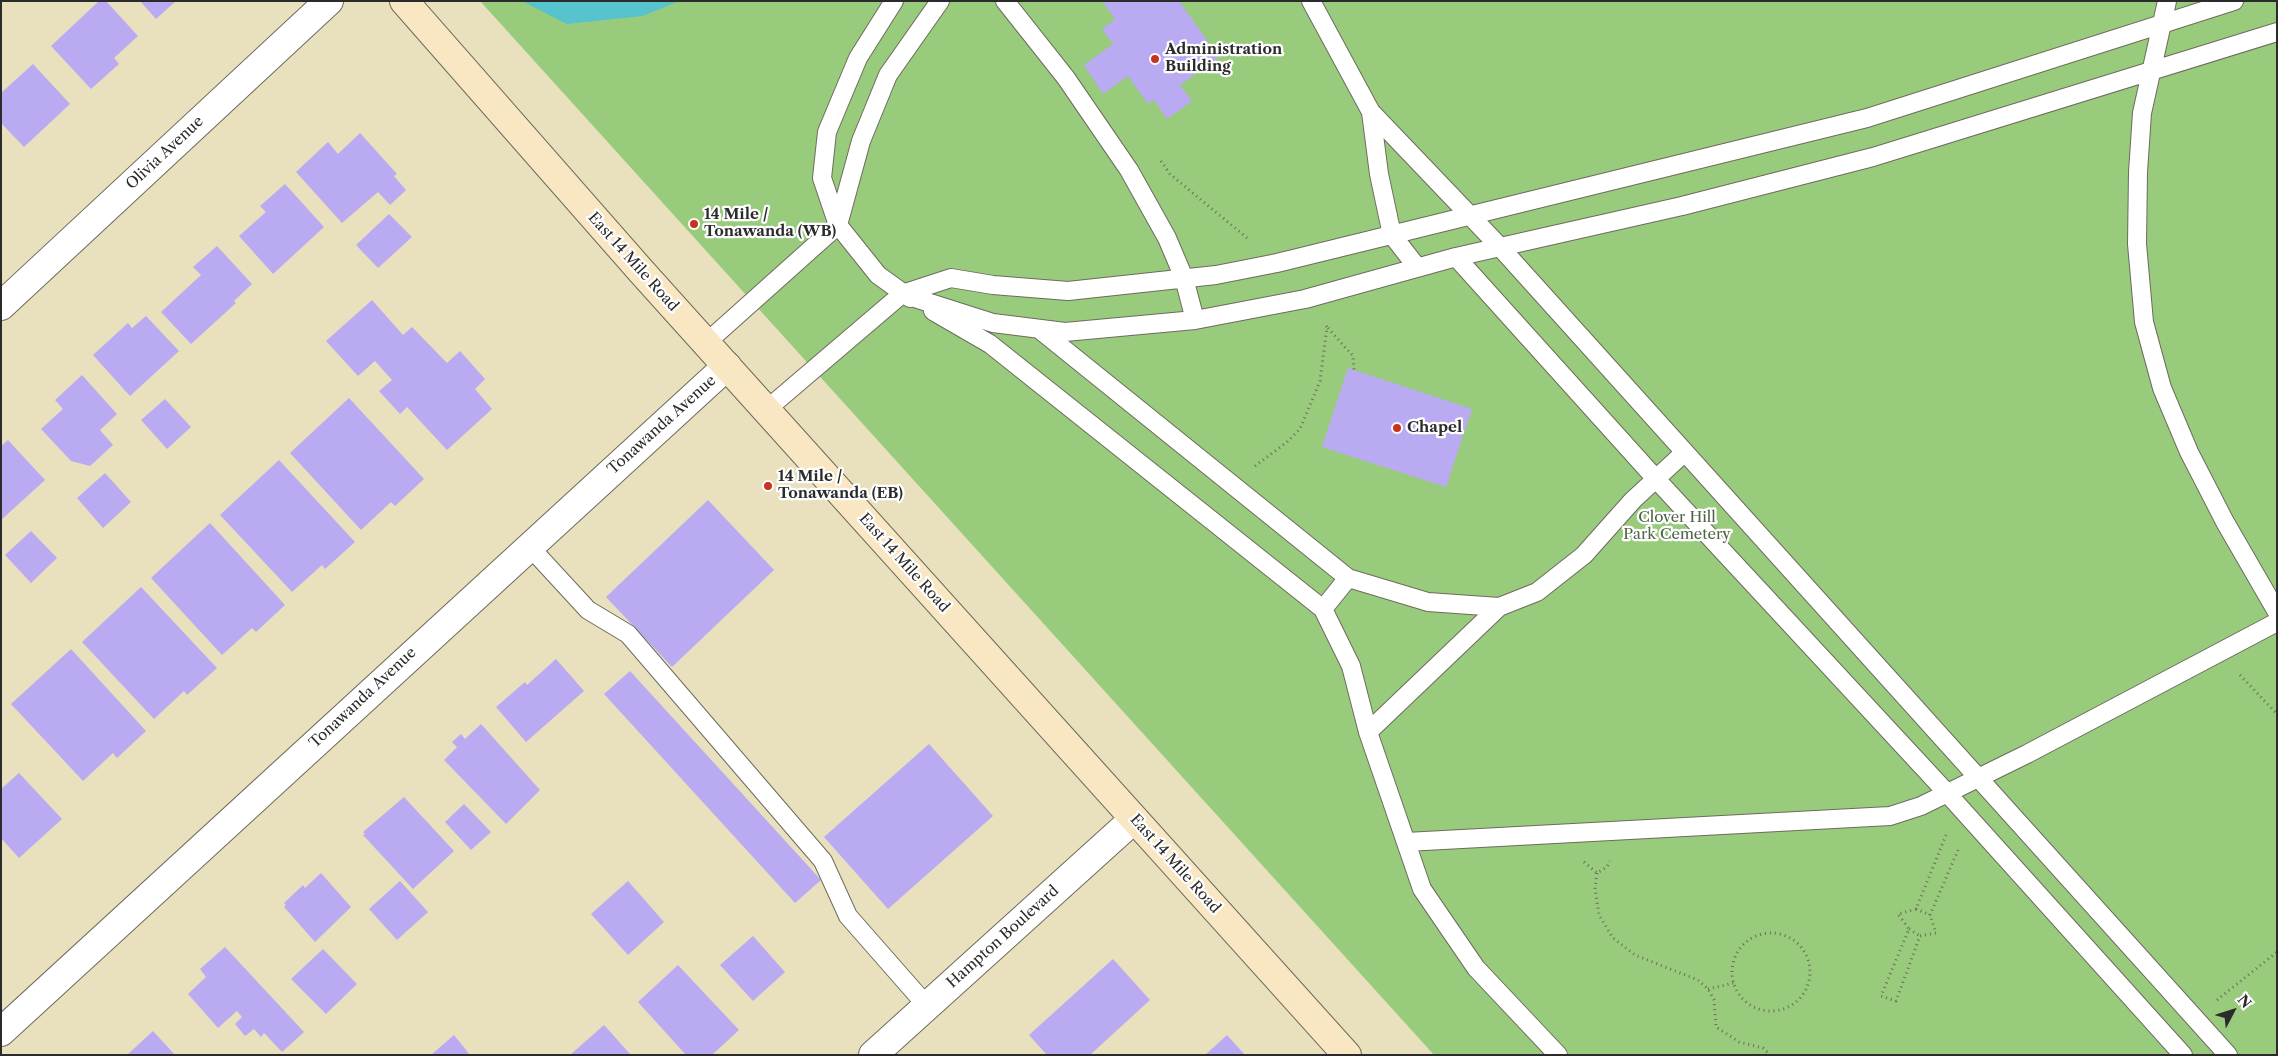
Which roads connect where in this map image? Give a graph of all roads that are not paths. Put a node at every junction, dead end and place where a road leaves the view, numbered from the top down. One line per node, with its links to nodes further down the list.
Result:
1 (329, 1): 21 (street, Olivia Avenue)
2 (404, 1): 24 (main road, East 14 Mile Road)
3 (894, 1): 14 (lane)
4 (940, 1): 14 (lane)
5 (1005, 1): 19 (lane)
6 (1311, 1): 12 (lane)
7 (2166, 1): 9 (lane)
8 (2234, 1): 9 (lane)
9 (2162, 25): 11 (lane); 13 (lane)
10 (2277, 32): 11 (lane)
11 (2151, 72): 16 (lane); 33 (lane)
12 (1371, 112): 13 (lane); 15 (lane)
13 (1470, 215): 15 (lane); 16 (lane)
14 (838, 225): 20 (lane); 24 (lane)
15 (1392, 235): 18 (lane); 19 (lane)
16 (1500, 247): 17 (lane); 27 (lane)
17 (1456, 257): 18 (lane); 28 (lane)
18 (1418, 267): 22 (lane)
19 (1184, 278): 20 (lane); 22 (lane)
20 (902, 294): 23 (lane); 26 (lane); 32 (lane)
21 (1, 306)
22 (1195, 320): 23 (lane)
23 (1038, 329): 30 (lane)
24 (706, 343): 25 (main road, East 14 Mile Road)
25 (727, 366): 26 (main road, East 14 Mile Road); 29 (street, Tonawanda Avenue)
26 (766, 410): 38 (main road, East 14 Mile Road)
27 (1686, 452): 28 (lane); 36 (lane)
28 (1656, 480): 31 (lane); 37 (lane)
29 (529, 546): 40 (lane); 41 (street, Tonawanda Avenue)
30 (1348, 578): 31 (lane); 32 (lane)
31 (1499, 607): 35 (lane)
32 (1323, 609): 35 (lane)
33 (2277, 612)
34 (2277, 622): 36 (lane)
35 (1368, 732): 39 (lane)
36 (1979, 777): 37 (lane); 46 (lane)
37 (1947, 793): 39 (lane); 45 (lane)
38 (1134, 819): 40 (street, Hampton Boulevard); 43 (main road, East 14 Mile Road)
39 (1406, 842): 44 (lane)
40 (926, 1006): 42 (street, Hampton Boulevard)
41 (1, 1032)
42 (873, 1055)
43 (1347, 1055)
44 (1558, 1055)
45 (2183, 1055)
46 (2228, 1055)

